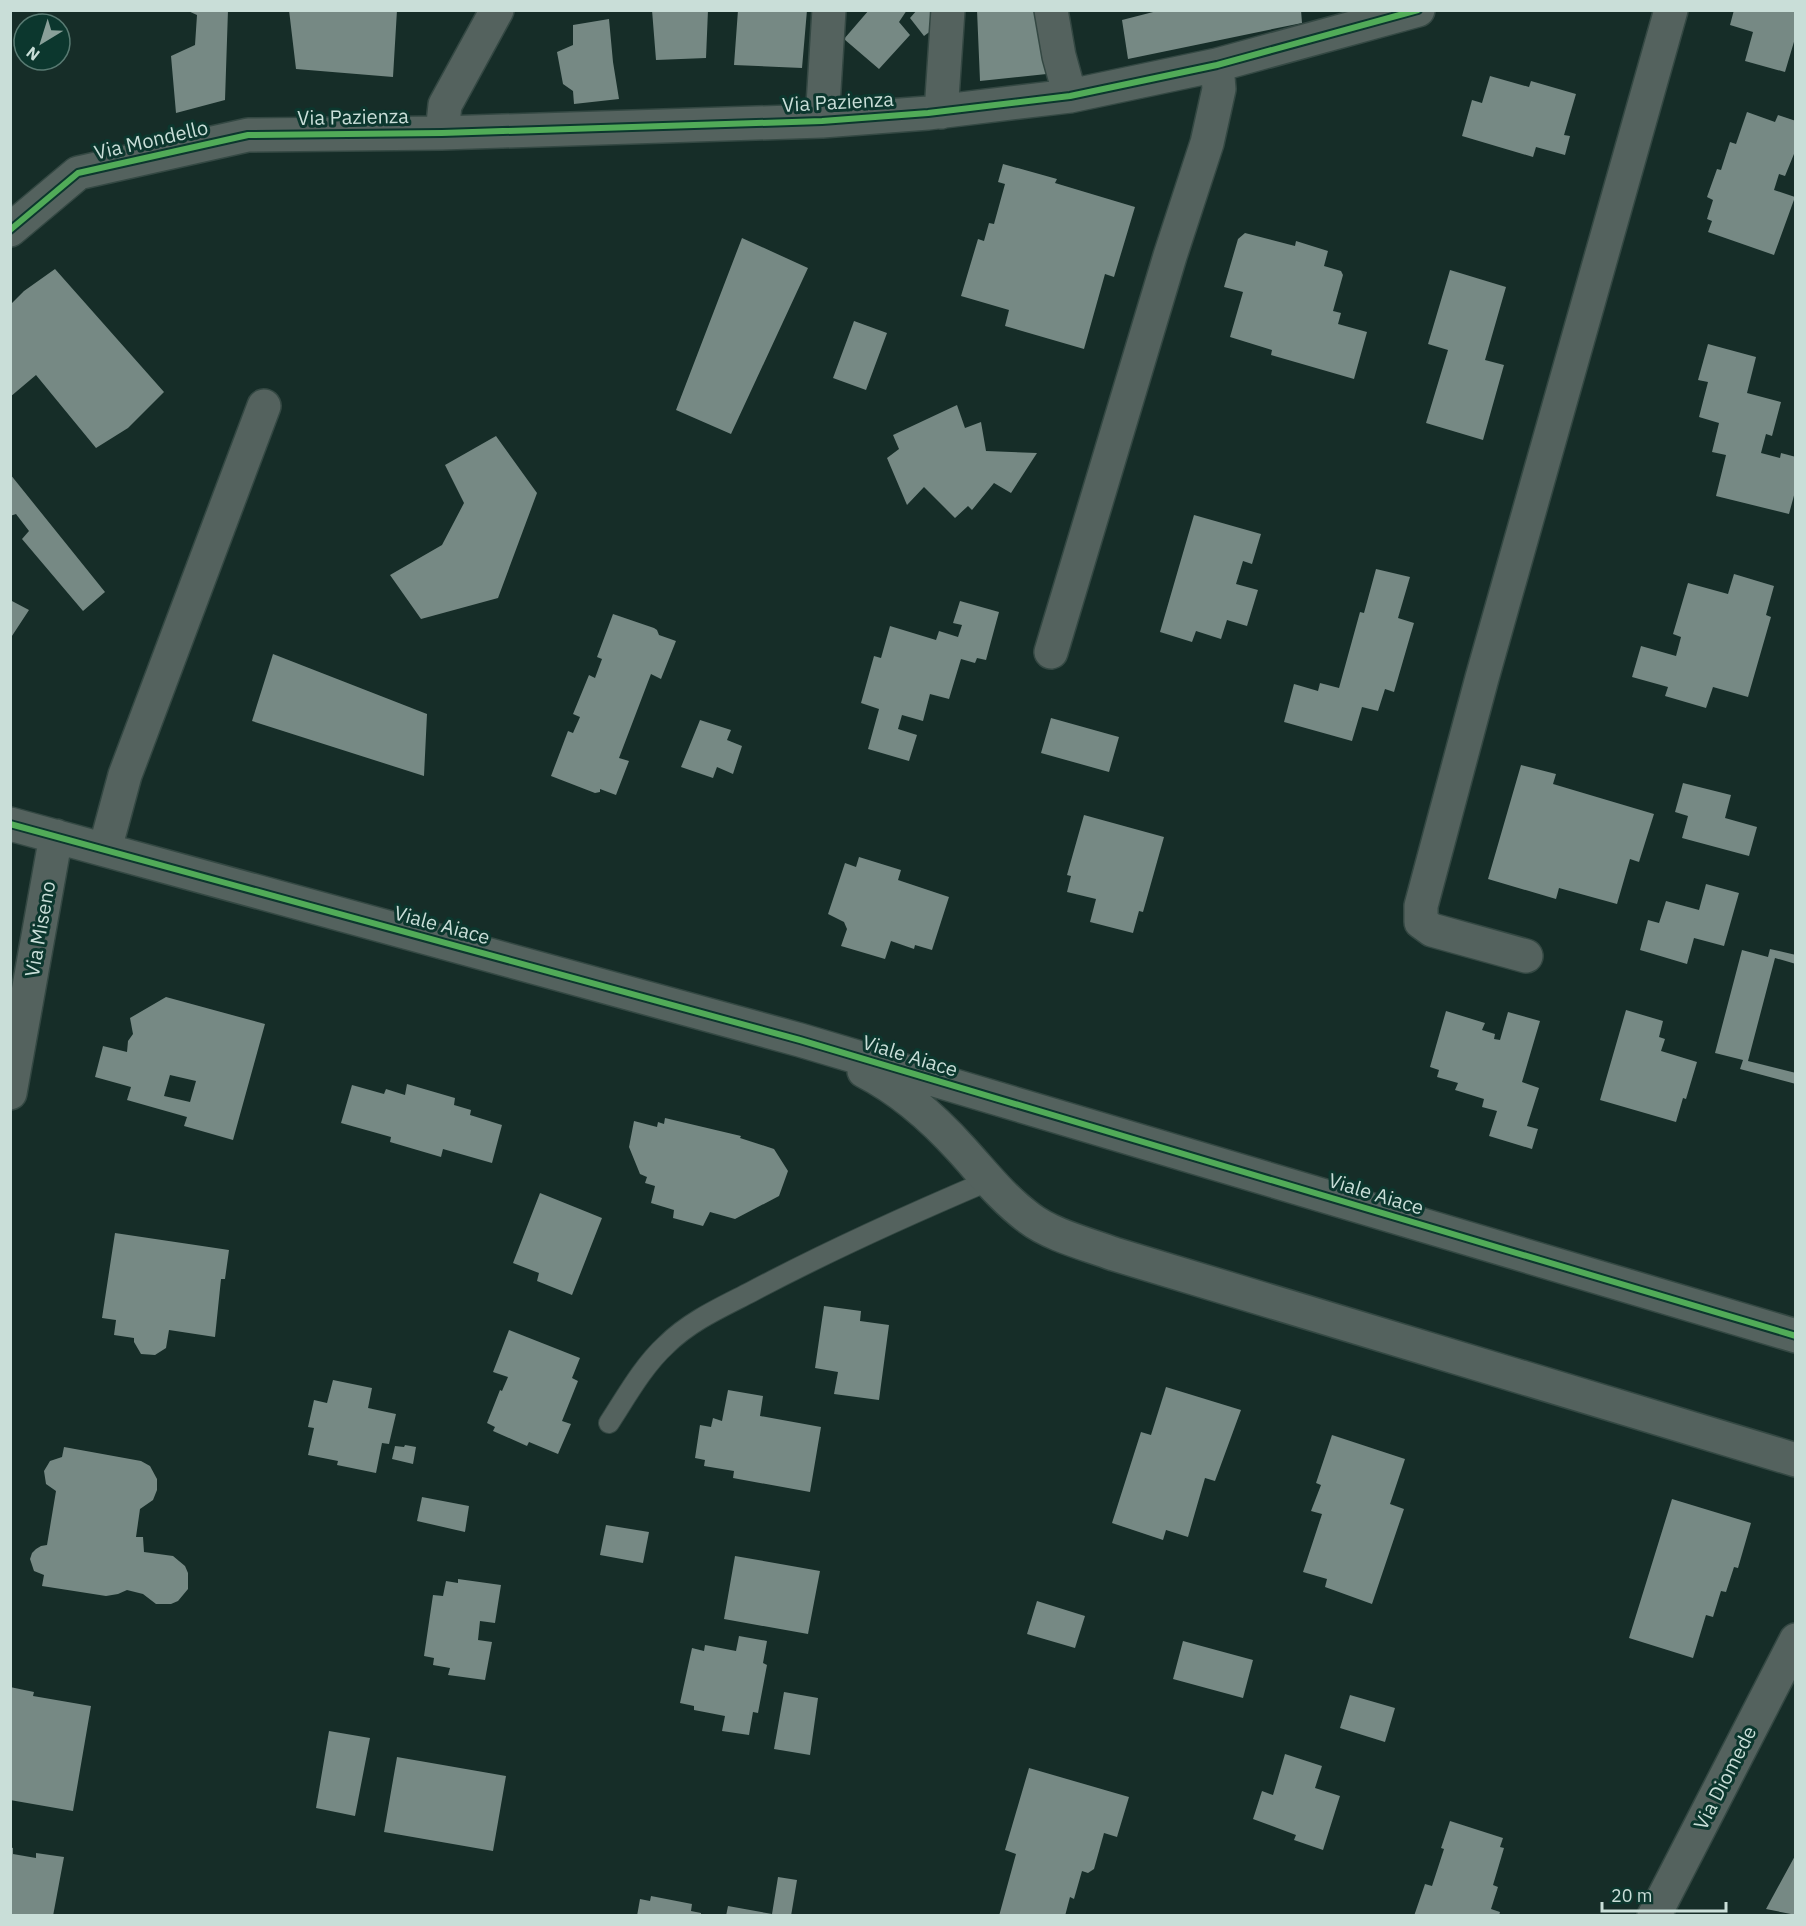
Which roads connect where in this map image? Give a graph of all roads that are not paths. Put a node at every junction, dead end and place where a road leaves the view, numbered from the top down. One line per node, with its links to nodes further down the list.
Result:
1 (497, 10): 11 (street)
2 (829, 10): 10 (street)
3 (948, 10): 9 (street)
4 (1051, 10): 8 (street)
5 (1418, 10): 7 (street, Via Pazienza)
6 (1671, 10): 19 (street)
7 (1217, 65): 8 (street, Via Pazienza); 15 (street)
8 (1070, 96): 9 (street, Via Pazienza)
9 (941, 112): 10 (street, Via Pazienza)
10 (822, 121): 11 (street, Via Pazienza)
11 (442, 133): 12 (street, Via Pazienza)
12 (248, 135): 13 (street, Via Mondello)
13 (10, 230)
14 (264, 406): 18 (street)
15 (1051, 652)
16 (10, 824): 17 (street, Viale Aiace)
17 (56, 836): 18 (street, Viale Aiace); 21 (street, Via Miseno)
18 (105, 849): 20 (street, Viale Aiace)
19 (1526, 956)
20 (800, 1040): 22 (street); 23 (street, Viale Aiace)
21 (10, 1093)
22 (988, 1181): 24 (lane); 25 (street)
23 (1796, 1336)
24 (609, 1423)
25 (1796, 1460)
26 (1796, 1640): 27 (street, Via Diomede)
27 (1654, 1916)

